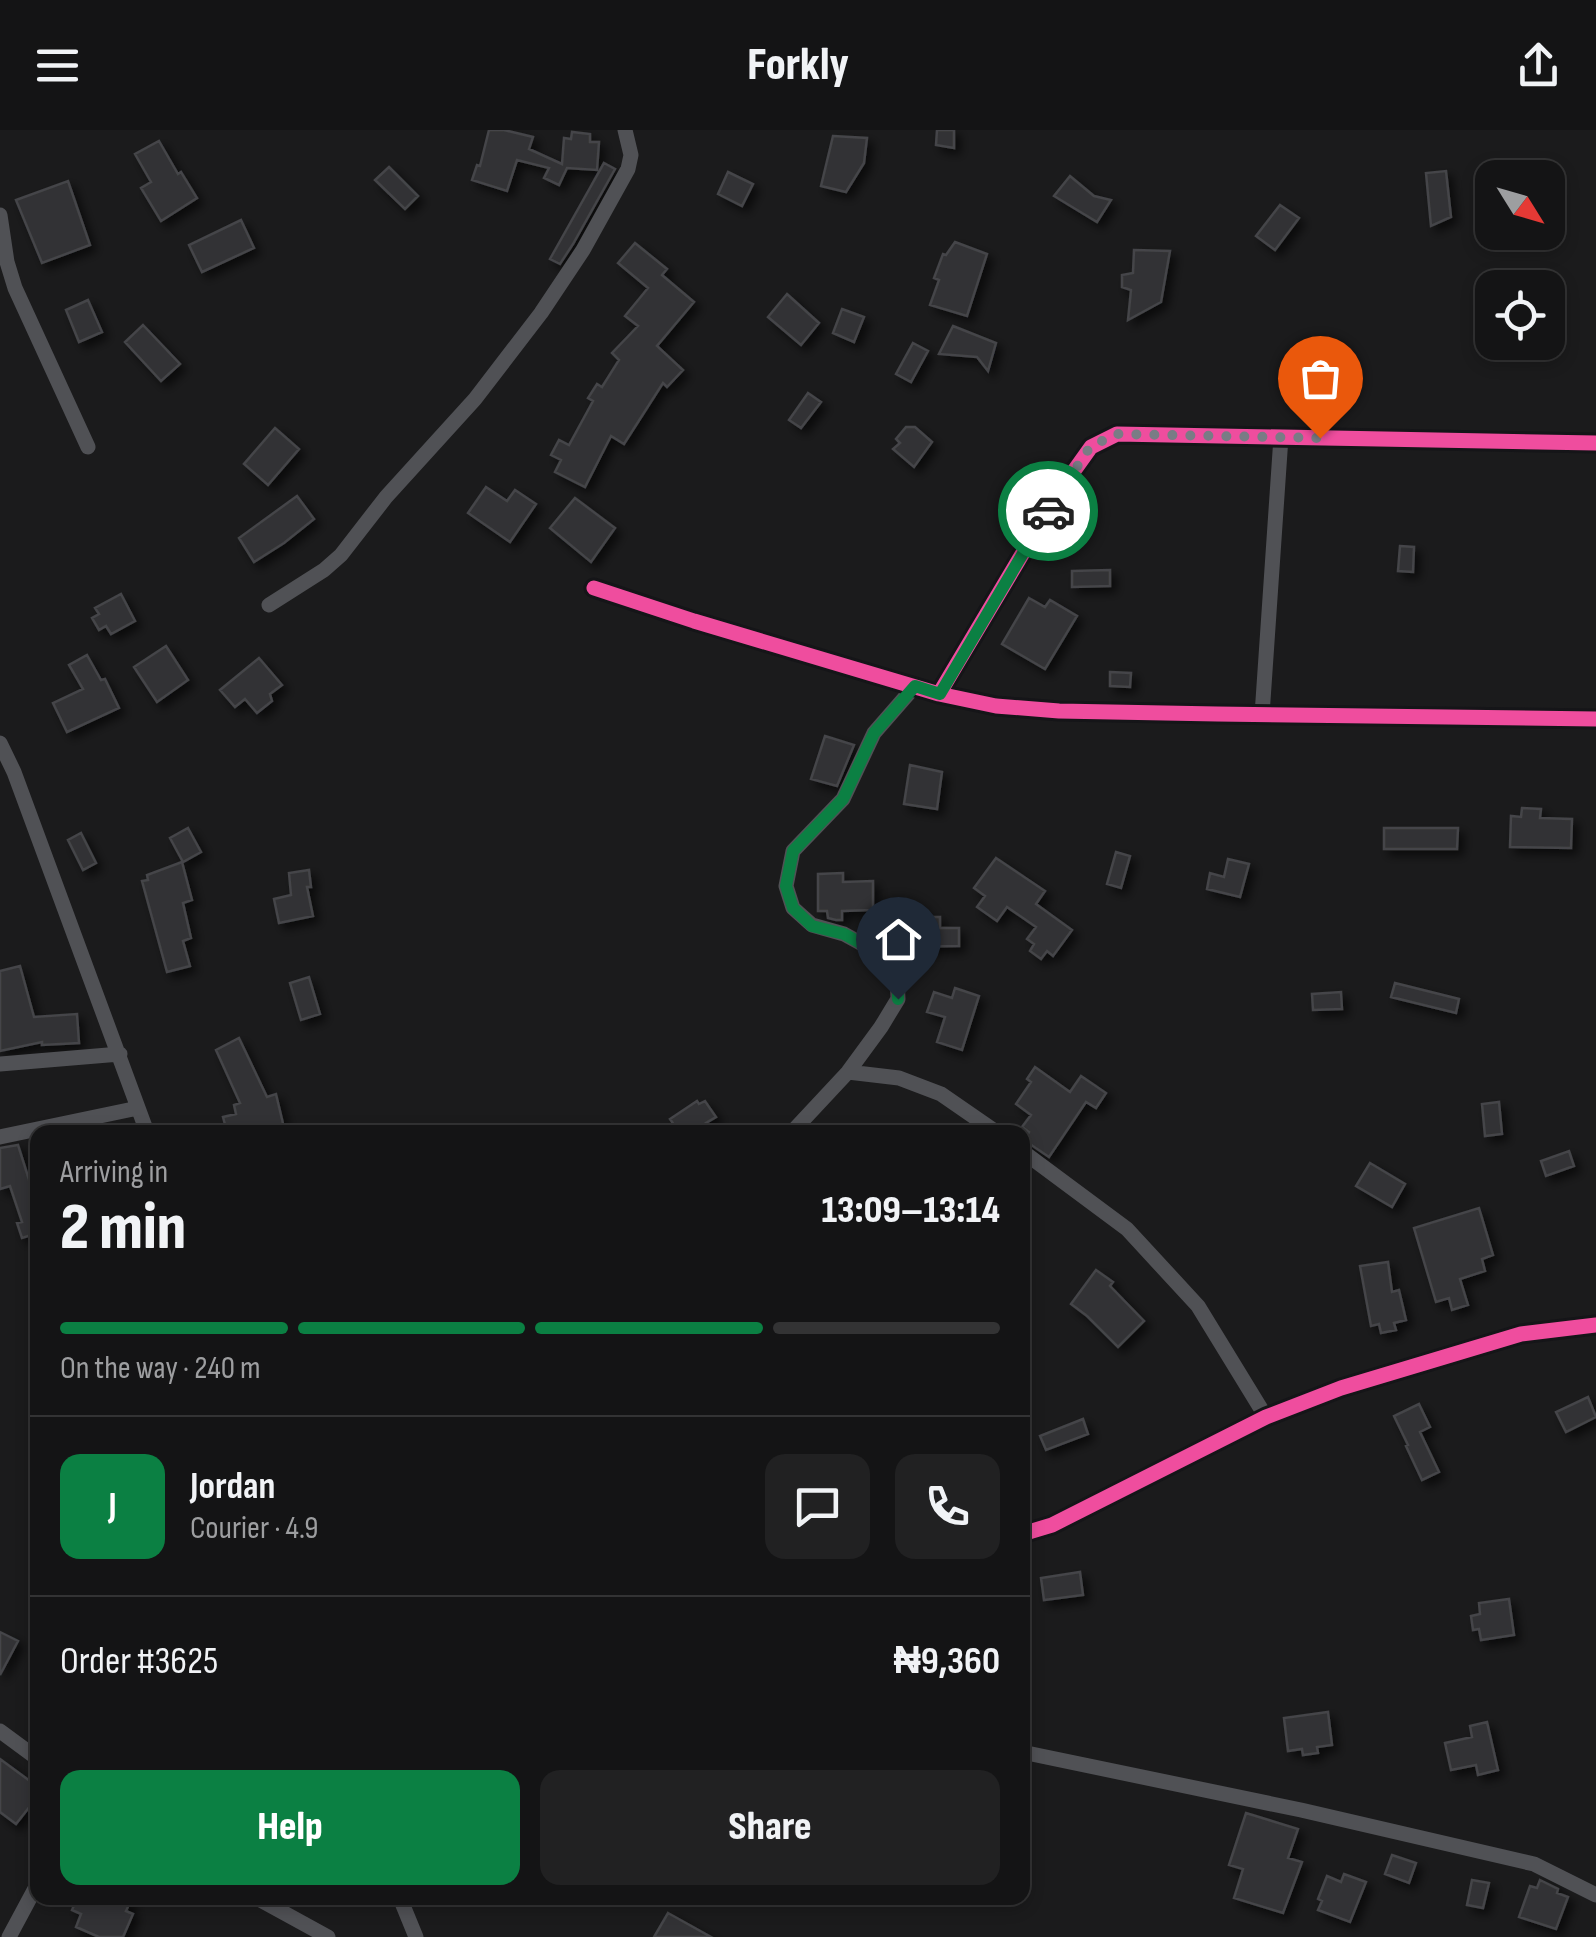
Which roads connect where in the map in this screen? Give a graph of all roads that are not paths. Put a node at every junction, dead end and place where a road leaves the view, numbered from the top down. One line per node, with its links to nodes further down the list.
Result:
1 (625, 130): 7 (street)
2 (0, 215): 5 (street)
3 (1281, 437): 4 (street); 9 (street); 10 (street)
4 (1596, 443)
5 (88, 447)
6 (594, 588): 8 (street)
7 (269, 605)
8 (915, 686): 9 (street); 16 (street)
9 (940, 694): 10 (street)
10 (1262, 715): 11 (street)
11 (1596, 719)
12 (0, 743): 13 (street)
13 (7, 774): 14 (street)
14 (120, 1054): 15 (street); 17 (street)
15 (0, 1064)
16 (848, 1072): 20 (street); 21 (street)
17 (138, 1108): 18 (street); 19 (street)
18 (57, 1125)
19 (144, 1125)
20 (799, 1125)
21 (986, 1125)
22 (30, 1131): 23 (street)
23 (0, 1137)
24 (1030, 1157): 26 (street)
25 (1596, 1325): 26 (street)
26 (1266, 1417): 27 (street)
27 (1030, 1532)
28 (0, 1731): 29 (street)
29 (30, 1753)
30 (1030, 1754): 31 (street)
31 (1596, 1895)
32 (30, 1898): 35 (street)
33 (269, 1905): 36 (street)
34 (403, 1905): 37 (street)
35 (9, 1937)
36 (328, 1937)
37 (416, 1937)

